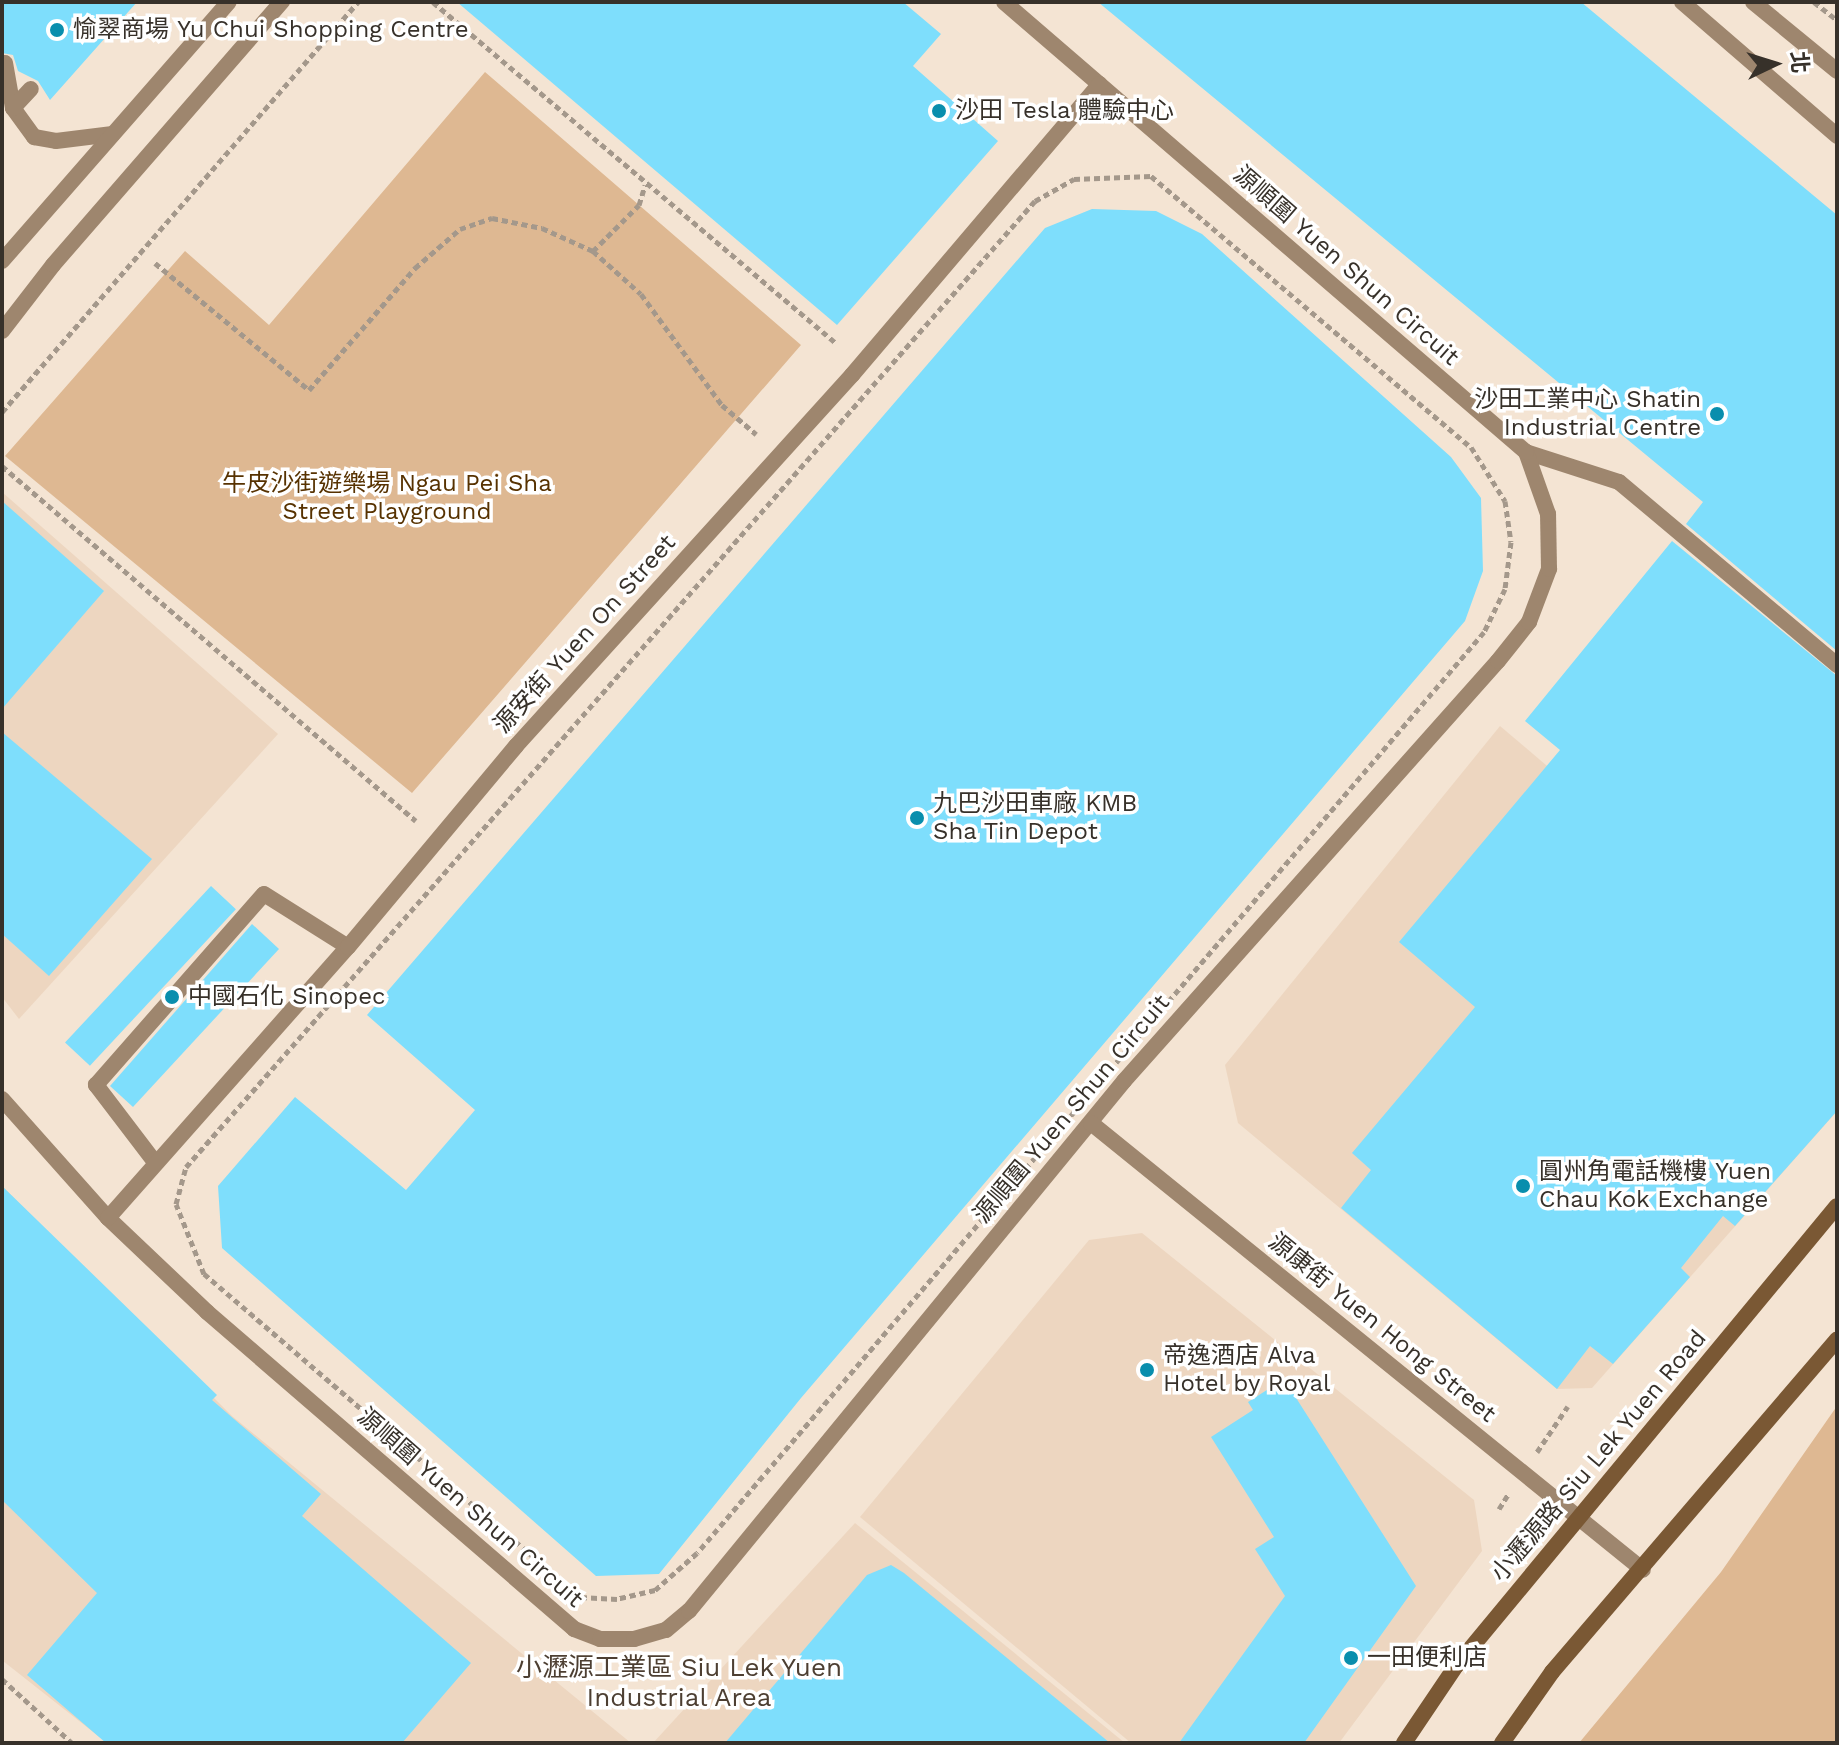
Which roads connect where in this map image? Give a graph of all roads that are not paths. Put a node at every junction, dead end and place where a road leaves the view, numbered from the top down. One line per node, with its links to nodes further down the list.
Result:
1 (229, 2): 11 (street)
2 (282, 2): 14 (street)
3 (1004, 2): 8 (street, 源順圍 Yuen Shun Circuit)
4 (1682, 2): 12 (street)
5 (1753, 2): 7 (street)
6 (5, 63): 10 (street)
7 (1837, 71)
8 (1100, 84): 15 (street, 源順圍 Yuen Shun Circuit); 17 (street, 源安街 Yuen On Street)
9 (31, 89): 10 (street)
10 (13, 108): 11 (street)
11 (113, 134): 13 (street)
12 (1837, 136)
13 (2, 261)
14 (2, 331)
15 (1526, 452): 16 (street); 19 (street, 源順圍 Yuen Shun Circuit)
16 (1837, 665)
17 (348, 947): 20 (street, 源安街 Yuen On Street); 20 (street)
18 (2, 1099): 22 (street, 源順圍 Yuen Shun Circuit)
19 (1091, 1123): 22 (street, 源順圍 Yuen Shun Circuit); 24 (street, 源康街 Yuen Hong Street)
20 (154, 1161): 22 (street, 源安街 Yuen On Street)
21 (1837, 1206): 24 (main road, 小瀝源路 Siu Lek Yuen Road)
22 (108, 1218)
23 (1837, 1339): 25 (main road)
24 (1577, 1518): 25 (street, 源康街 Yuen Hong Street); 26 (main road, 小瀝源路 Siu Lek Yuen Road)
25 (1643, 1570): 27 (main road)
26 (1404, 1743)
27 (1502, 1743)

